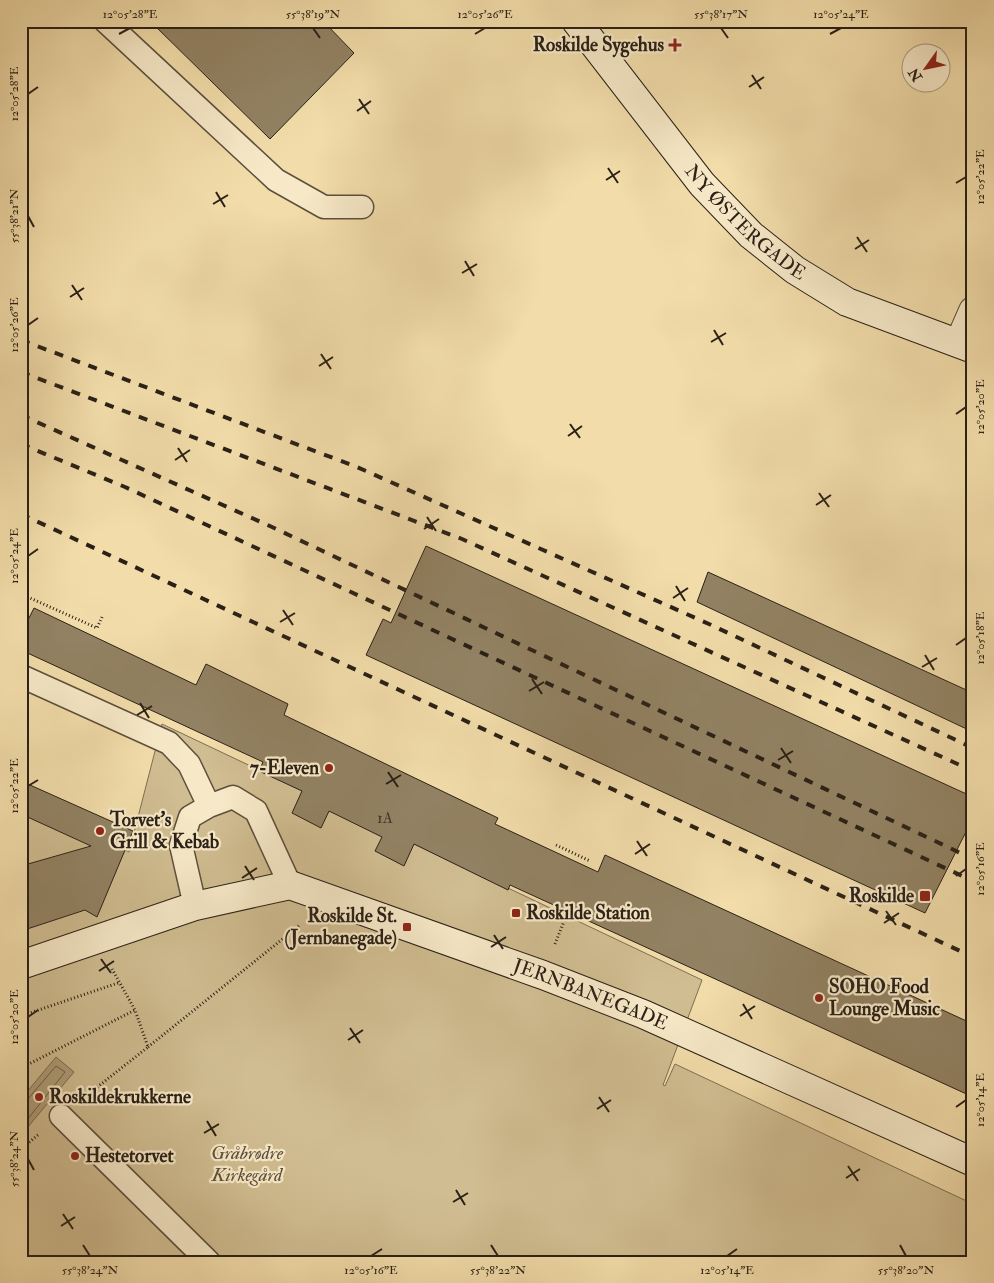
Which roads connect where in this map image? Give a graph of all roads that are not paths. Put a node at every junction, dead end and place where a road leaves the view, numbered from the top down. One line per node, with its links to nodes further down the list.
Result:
1 (105, 21): 3 (lane)
2 (576, 21): 5 (street, NY ØSTERGADE)
3 (362, 207)
4 (973, 311): 5 (street)
5 (966, 346)
6 (21, 676): 7 (lane)
7 (209, 806): 8 (lane); 9 (lane)
8 (290, 885): 9 (street); 12 (street, JERNBANEGADE)
9 (195, 906): 10 (street)
10 (21, 965)
11 (61, 1116): 13 (lane)
12 (973, 1162)
13 (209, 1262)

